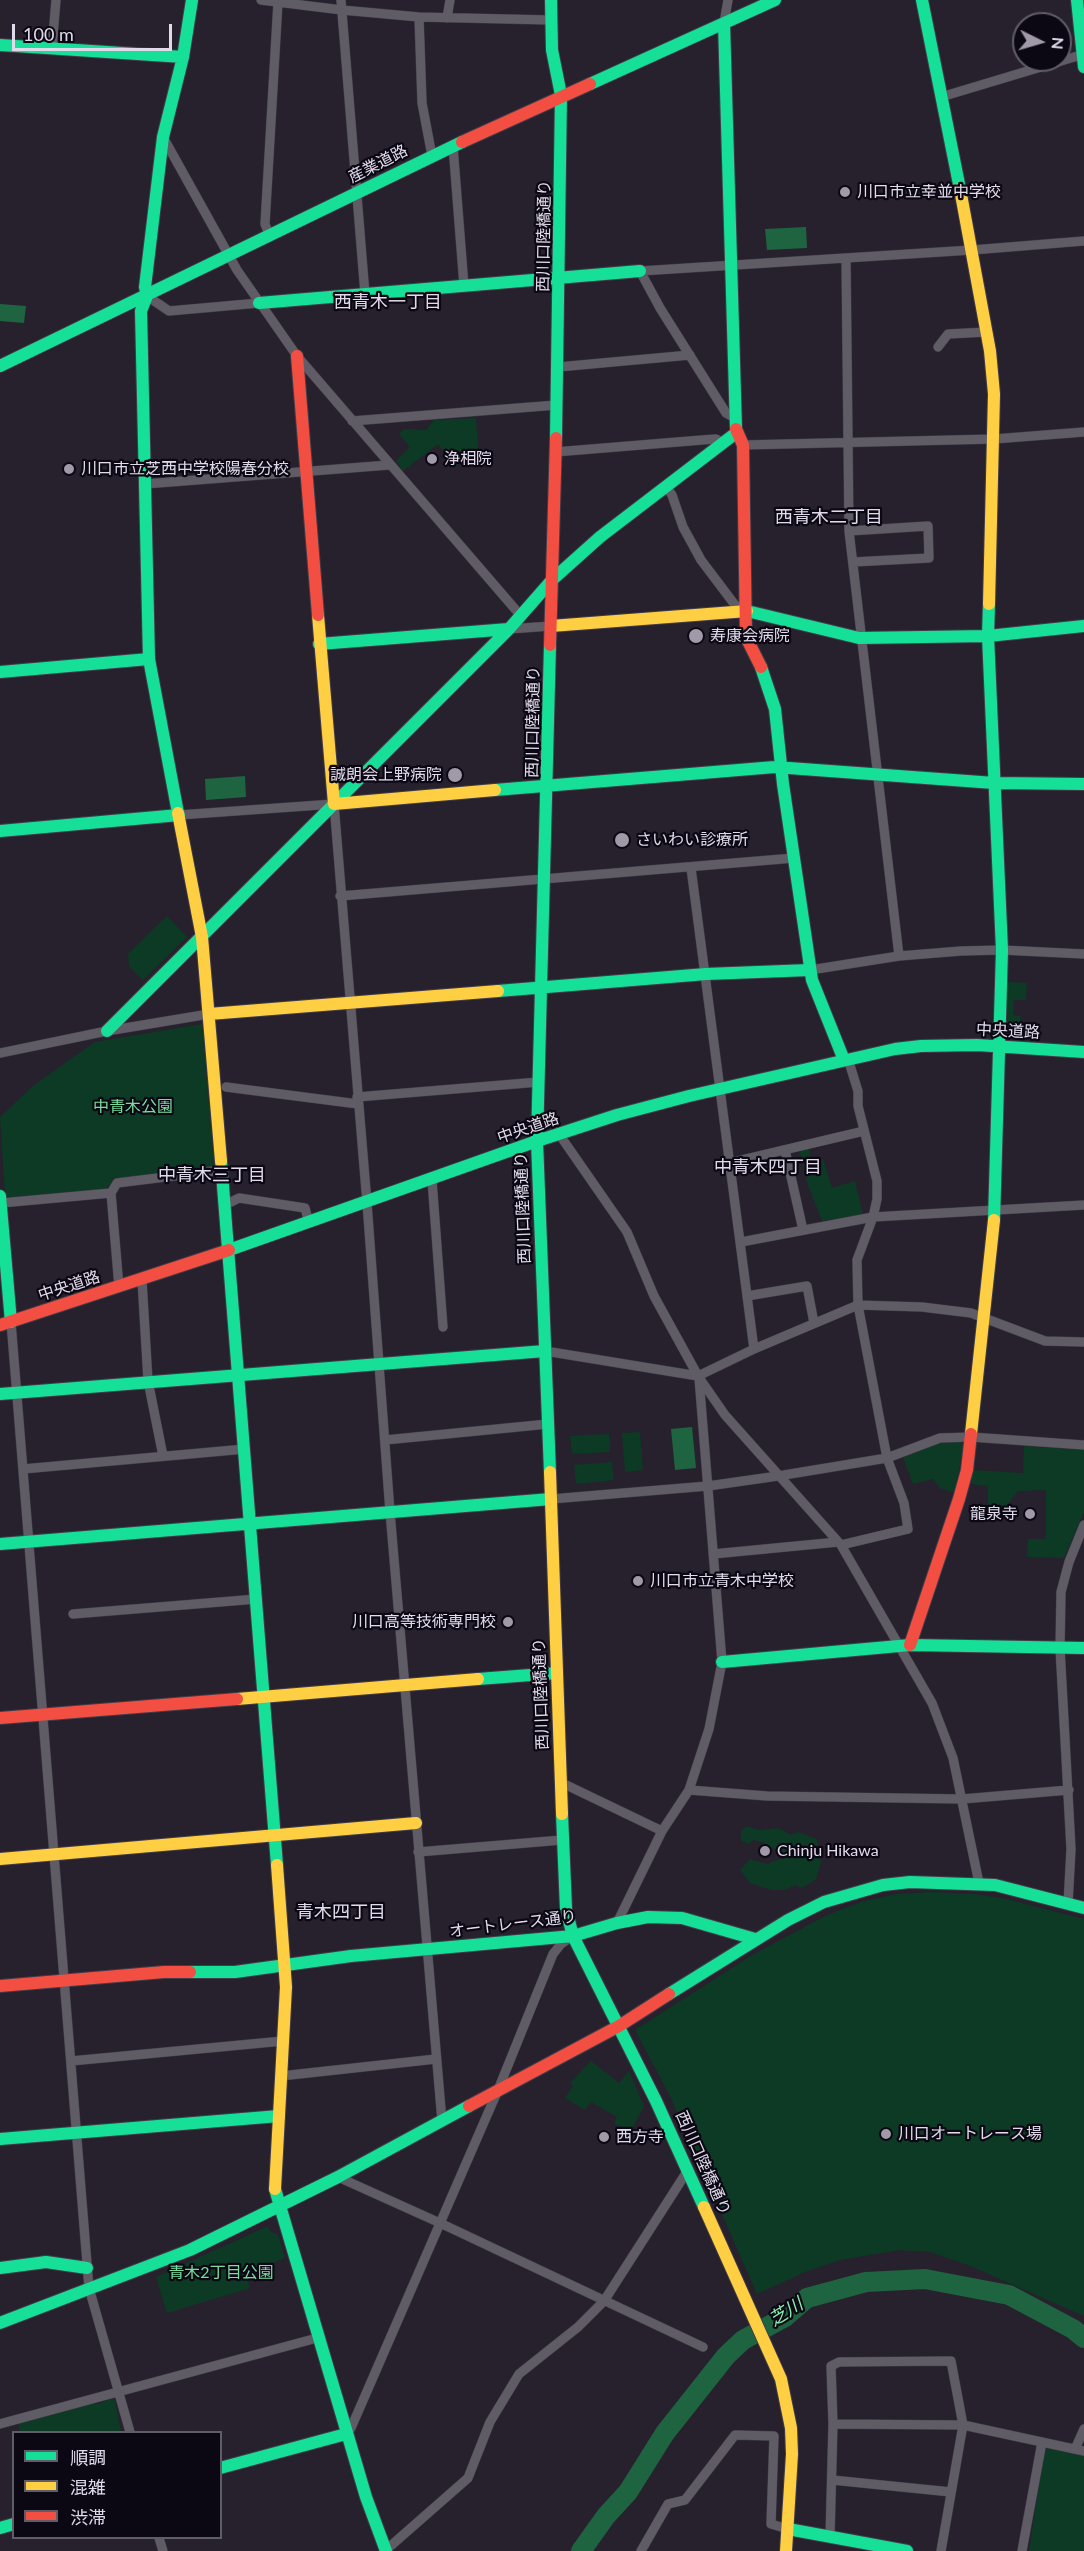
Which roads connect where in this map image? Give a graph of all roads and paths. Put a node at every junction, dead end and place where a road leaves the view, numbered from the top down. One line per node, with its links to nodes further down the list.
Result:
1 (56, 0): 18 (street)
2 (192, 0): 19 (street)
3 (261, 0): 11 (street)
4 (341, 0): 12 (street)
5 (450, 0): 14 (street)
6 (551, 0): 15 (street, 西川口陸橋通り)
7 (728, 0): 16 (street)
8 (775, 0): 16 (street, 産業道路)
9 (922, 0): 22 (street)
10 (1077, 0): 20 (street)
11 (278, 2): 12 (street); 27 (street)
12 (342, 10): 13 (street); 26 (street)
13 (419, 17): 14 (street); 25 (street)
14 (447, 18): 15 (street)
15 (550, 20): 21 (street, 西川口陸橋通り)
16 (724, 22): 21 (street, 産業道路); 32 (street)
17 (0, 45): 18 (street)
18 (52, 48): 19 (street)
19 (183, 57): 23 (street)
20 (1084, 58): 22 (street)
21 (561, 95): 24 (street, 産業道路); 34 (street, 西川口陸橋通り)
22 (941, 97): 29 (street)
23 (163, 137): 30 (street); 37 (street)
24 (453, 146): 25 (street, 産業道路); 35 (street)
25 (432, 156): 26 (street, 産業道路)
26 (358, 193): 27 (street, 産業道路); 36 (street)
27 (270, 237): 30 (street, 産業道路)
28 (1084, 241): 29 (street)
29 (972, 250): 31 (street); 39 (street)
30 (230, 256): 37 (street, 産業道路); 38 (street)
31 (846, 258): 32 (street); 51 (street)
32 (730, 265): 33 (street); 46 (street)
33 (640, 271): 34 (street); 41 (street)
34 (560, 278): 35 (street); 44 (street, 西川口陸橋通り)
35 (464, 286): 36 (street)
36 (365, 294): 38 (street)
37 (147, 296): 38 (street); 43 (street, 産業道路); 57 (street)
38 (259, 303): 42 (street)
39 (987, 332): 40 (street); 50 (street)
40 (938, 347)
41 (690, 355): 44 (street); 46 (street)
42 (297, 356): 47 (street); 56 (street)
43 (0, 366)
44 (558, 367): 45 (street, 西川口陸橋通り)
45 (557, 405): 47 (street); 54 (street, 西川口陸橋通り)
46 (737, 419): 49 (street)
47 (352, 421): 55 (street)
48 (1084, 432): 50 (street)
49 (736, 433): 52 (street); 53 (street)
50 (994, 439): 51 (street); 67 (street)
51 (847, 442): 53 (street); 59 (street)
52 (723, 443): 54 (street); 58 (street)
53 (743, 445): 62 (street)
54 (555, 452): 61 (street, 西川口陸橋通り)
55 (389, 465): 56 (street); 63 (street)
56 (306, 471): 57 (street); 69 (street)
57 (145, 484): 70 (street)
58 (667, 488): 61 (street); 62 (street)
59 (849, 531): 60 (street); 60 (street)
60 (853, 562): 68 (street)
61 (552, 580): 63 (street); 64 (street, 西川口陸橋通り)
62 (746, 611): 64 (street); 68 (street); 72 (street)
63 (520, 616): 66 (street)
64 (551, 626): 66 (street); 76 (street, 西川口陸橋通り)
65 (1084, 626): 67 (street)
66 (509, 628): 69 (street); 77 (street)
67 (988, 636): 68 (street); 74 (street)
68 (860, 638): 73 (street)
69 (319, 645): 77 (street)
70 (149, 658): 71 (street); 78 (street)
71 (0, 672)
72 (782, 767): 73 (street); 76 (street); 80 (street)
73 (876, 774): 74 (street); 87 (street)
74 (994, 783): 75 (street); 85 (street)
75 (1084, 784)
76 (548, 785): 77 (street); 82 (street, 西川口陸橋通り)
77 (334, 804): 78 (street); 83 (street); 84 (street)
78 (179, 815): 79 (street); 84 (street)
79 (0, 831)
80 (794, 858): 81 (street); 88 (street)
81 (691, 868): 82 (street); 89 (street)
82 (545, 880): 83 (street); 90 (street, 西川口陸橋通り)
83 (340, 896): 91 (street)
84 (202, 937): 92 (street); 93 (street)
85 (1002, 950): 86 (street); 87 (street); 94 (street)
86 (1084, 954)
87 (899, 956): 88 (street)
88 (810, 970): 89 (street); 97 (street)
89 (706, 974): 90 (street); 100 (street)
90 (542, 987): 91 (street); 98 (street, 西川口陸橋通り)
91 (349, 1002): 92 (street); 101 (street)
92 (209, 1014): 93 (street); 107 (street)
93 (107, 1031): 96 (street)
94 (999, 1046): 95 (street, 中央道路); 97 (street, 中央道路); 115 (street)
95 (1084, 1052)
96 (0, 1053)
97 (846, 1060): 100 (street, 中央道路); 102 (street)
98 (539, 1082): 101 (street); 104 (street, 西川口陸橋通り)
99 (226, 1087): 101 (street)
100 (719, 1089): 103 (street, 中央道路); 106 (street)
101 (357, 1100): 112 (street)
102 (864, 1131): 105 (street); 116 (street)
103 (559, 1134): 104 (street, 中央道路); 135 (street)
104 (537, 1141): 108 (street, 中央道路); 132 (street, 西川口陸橋通り)
105 (785, 1150): 106 (street); 118 (street)
106 (729, 1163): 119 (street)
107 (222, 1170): 109 (street); 113 (street)
108 (432, 1179): 112 (street, 中央道路); 129 (street)
109 (111, 1192): 111 (street); 123 (street)
110 (0, 1196): 111 (street)
111 (1, 1203): 121 (street)
112 (367, 1203): 117 (street, 中央道路); 133 (street)
113 (225, 1205): 117 (street); 120 (street)
114 (1084, 1205): 115 (street)
115 (995, 1211): 116 (street); 126 (street)
116 (873, 1217): 118 (street); 125 (street)
117 (309, 1222): 120 (street, 中央道路)
118 (803, 1230): 119 (street)
119 (741, 1242): 124 (street)
120 (229, 1251): 122 (street, 中央道路); 134 (street)
121 (2, 1256): 128 (street)
122 (142, 1280): 123 (street, 中央道路); 136 (street)
123 (119, 1287): 128 (street, 中央道路)
124 (747, 1296): 127 (street); 131 (street)
125 (858, 1305): 126 (street); 127 (street); 145 (street)
126 (985, 1318): 130 (street); 140 (street)
127 (814, 1323): 131 (street)
128 (5, 1324): 137 (street)
129 (443, 1327)
130 (1084, 1342)
131 (754, 1349): 135 (street)
132 (545, 1351): 133 (street); 135 (street); 139 (street, 西川口陸橋通り)
133 (380, 1363): 134 (street); 141 (street)
134 (240, 1374): 136 (street); 143 (street)
135 (698, 1376): 147 (street); 148 (street)
136 (148, 1381): 137 (street); 144 (street)
137 (17, 1392): 138 (street); 146 (street)
138 (0, 1394)
139 (548, 1424): 141 (street); 149 (street, 西川口陸橋通り)
140 (971, 1437): 142 (street); 145 (street); 159 (street)
141 (385, 1440): 150 (street)
142 (1084, 1445)
143 (245, 1449): 144 (street); 151 (street)
144 (163, 1456): 146 (street)
145 (887, 1458): 147 (street); 155 (street)
146 (23, 1469): 153 (street)
147 (778, 1476): 148 (street); 155 (street)
148 (708, 1485): 149 (street); 156 (street)
149 (551, 1499): 150 (street); 163 (street, 西川口陸橋通り)
150 (390, 1512): 151 (street); 164 (street)
151 (251, 1524): 153 (street); 157 (street)
152 (1084, 1525): 160 (street)
153 (29, 1542): 154 (street); 166 (street)
154 (0, 1544)
155 (839, 1544): 156 (street); 159 (street)
156 (714, 1554): 162 (street)
157 (257, 1599): 158 (street); 165 (street)
158 (73, 1614)
159 (905, 1645): 160 (street); 162 (street); 171 (street)
160 (1060, 1648): 161 (street); 170 (street)
161 (1084, 1648)
162 (722, 1662): 169 (street)
163 (556, 1673): 164 (street); 168 (street, 西川口陸橋通り)
164 (405, 1686): 165 (street); 172 (street)
165 (264, 1696): 166 (street); 174 (street)
166 (42, 1714): 167 (street); 177 (street)
167 (0, 1718)
168 (560, 1782): 173 (street); 175 (street, 西川口陸橋通り)
169 (689, 1790): 171 (street); 173 (street)
170 (1069, 1790): 171 (street); 180 (street)
171 (962, 1799): 179 (street)
172 (416, 1823): 174 (street); 176 (street)
173 (662, 1831): 182 (street)
174 (274, 1836): 177 (street); 186 (street)
175 (562, 1840): 176 (street); 183 (street, 西川口陸橋通り)
176 (418, 1852): 185 (street)
177 (54, 1855): 178 (street); 187 (street)
178 (0, 1859)
179 (979, 1883): 180 (street); 184 (street)
180 (1068, 1904): 181 (street)
181 (1084, 1908)
182 (617, 1923): 183 (street, オートレース通り); 184 (street, オートレース通り)
183 (573, 1936): 185 (street, オートレース通り); 189 (street, 西川口陸橋通り); 194 (street)
184 (755, 1939): 189 (street)
185 (426, 1950): 186 (street, オートレース通り); 191 (street)
186 (285, 1965): 187 (street, オートレース通り); 190 (street)
187 (65, 1982): 188 (street, オートレース通り); 192 (street)
188 (0, 1986)
189 (619, 2026): 194 (street); 199 (street, 西川口陸橋通り)
190 (283, 2042): 192 (street); 193 (street)
191 (436, 2059): 193 (street); 196 (street)
192 (71, 2061): 197 (street)
193 (281, 2076): 195 (street)
194 (498, 2090): 196 (street); 202 (street)
195 (279, 2116): 197 (street); 201 (street)
196 (442, 2121): 200 (street)
197 (77, 2134): 198 (street); 204 (street)
198 (0, 2139)
199 (688, 2170): 206 (street); 222 (street, 西川口陸橋通り)
200 (338, 2177): 201 (street); 202 (street)
201 (278, 2207): 205 (street); 208 (street)
202 (440, 2223): 206 (street); 216 (street)
203 (0, 2268): 204 (street)
204 (87, 2268): 205 (street)
205 (89, 2288): 207 (street); 210 (street)
206 (604, 2301): 209 (street); 225 (street)
207 (0, 2323)
208 (317, 2338): 210 (street); 216 (street)
209 (704, 2347)
210 (119, 2392): 211 (street); 215 (street)
211 (0, 2424)
212 (833, 2424): 213 (street); 213 (street); 220 (street)
213 (963, 2424): 217 (street); 221 (street)
214 (1084, 2429): 218 (street)
215 (129, 2431)
216 (346, 2434): 219 (street); 225 (street)
217 (1042, 2442): 218 (street); 229 (street)
218 (1080, 2450)
219 (222, 2467)
220 (832, 2480): 221 (street); 223 (street)
221 (951, 2492): 228 (street)
222 (788, 2529): 223 (street); 224 (street); 226 (street, 西川口陸橋通り)
223 (830, 2537): 227 (street)
224 (644, 2550)
225 (385, 2551)
226 (786, 2551)
227 (907, 2551)
228 (941, 2551)
229 (1022, 2551)

